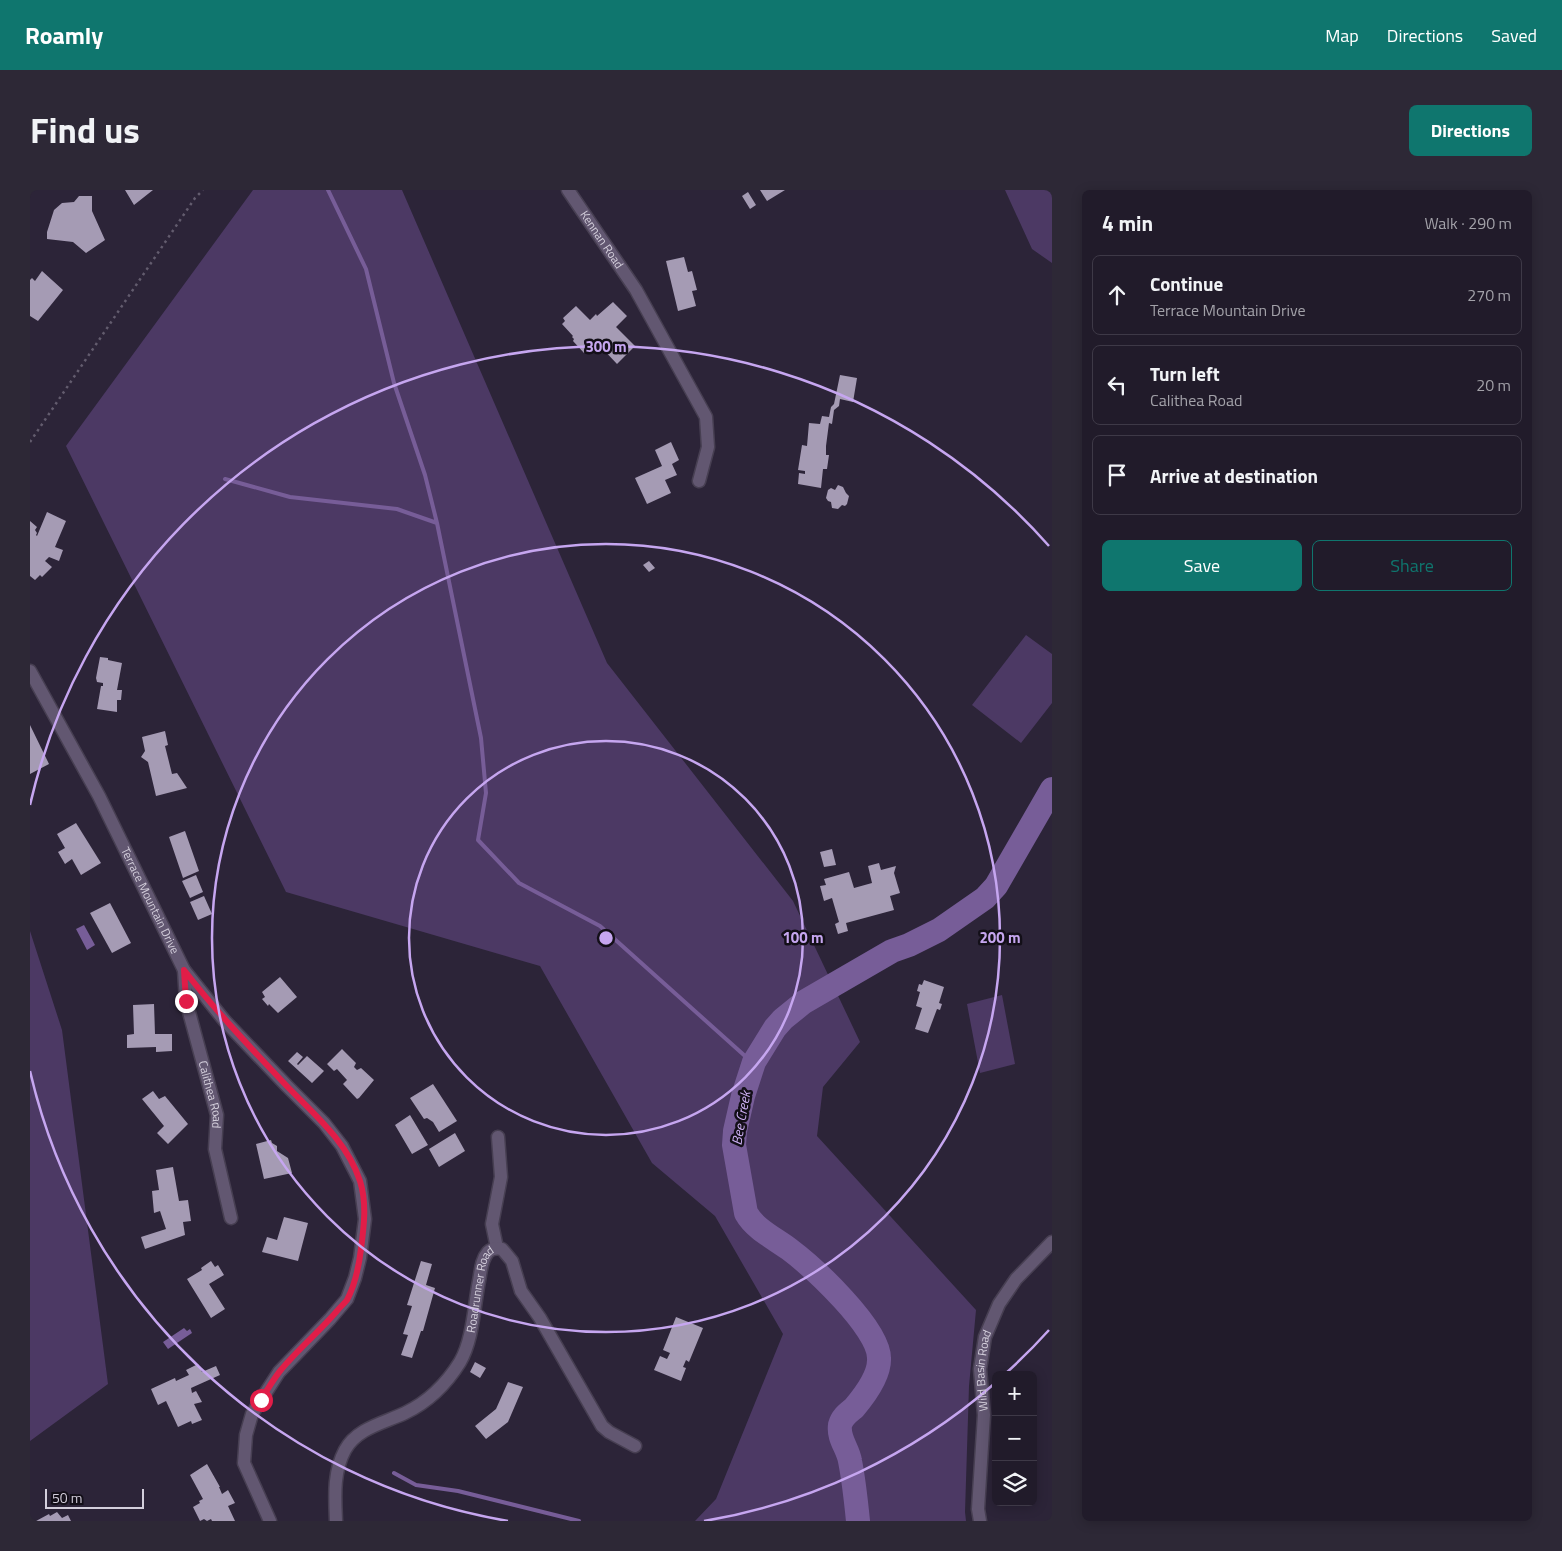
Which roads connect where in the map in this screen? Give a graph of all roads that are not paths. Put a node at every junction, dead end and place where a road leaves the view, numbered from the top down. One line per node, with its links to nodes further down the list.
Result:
1 (568, 190): 2 (street, Kennan Road)
2 (698, 481)
3 (30, 671): 4 (street, Terrace Mountain Drive)
4 (184, 970): 6 (street, Calithea Road); 10 (street, Terrace Mountain Drive)
5 (498, 1138): 8 (street)
6 (231, 1218)
7 (1052, 1242): 12 (street, Wild Basin Road)
8 (497, 1248): 9 (street, Roadrunner Road); 11 (street, Roadrunner Road)
9 (635, 1446)
10 (270, 1521)
11 (336, 1521)
12 (980, 1521)

